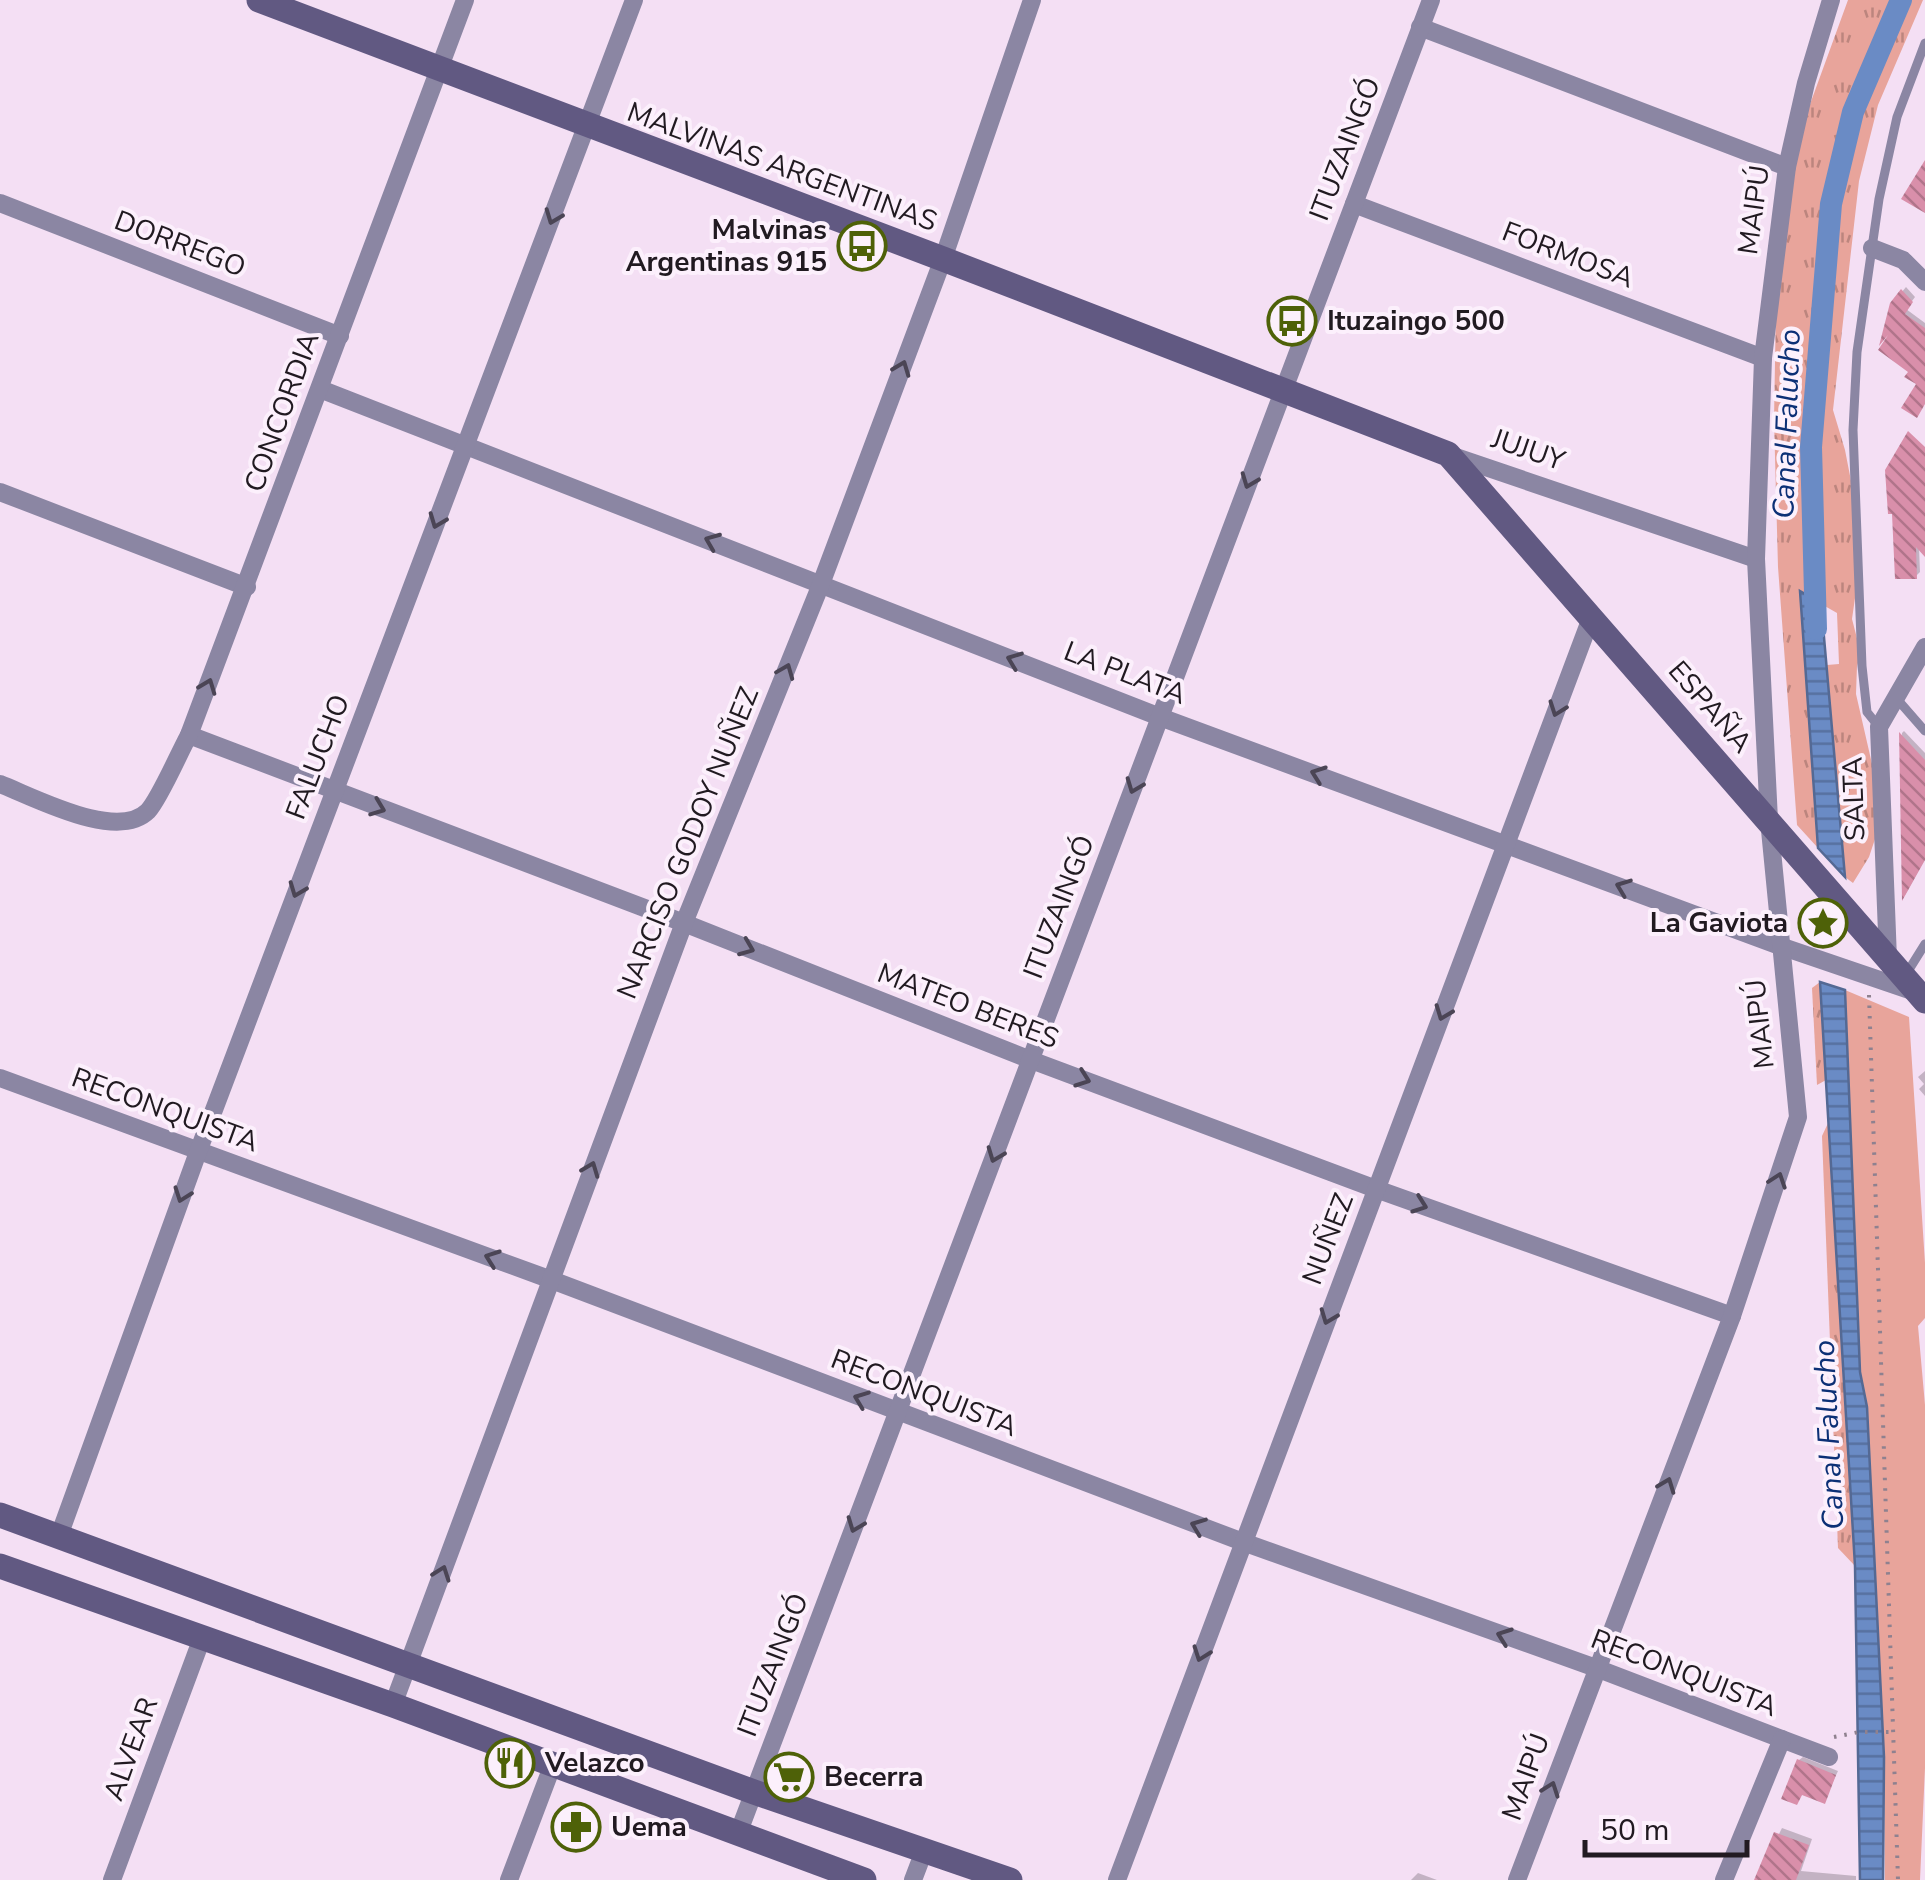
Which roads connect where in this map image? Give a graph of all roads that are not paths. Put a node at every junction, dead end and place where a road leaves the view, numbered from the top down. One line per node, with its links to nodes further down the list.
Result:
1 (259, 0): 9 (main road, MALVINAS ARGENTINAS)
2 (465, 0): 9 (street, CONCORDIA)
3 (634, 0): 10 (street, FALUCHO)
4 (1032, 0): 15 (street, NARCISO GODOY NUÑEZ)
5 (1430, 0): 7 (street, ITUZAINGÓ)
6 (1832, 0): 11 (street, MAIPÚ)
7 (1420, 27): 11 (street); 13 (street, ITUZAINGÓ)
8 (1925, 43): 14 (lane)
9 (439, 69): 10 (main road, MALVINAS ARGENTINAS); 17 (street, CONCORDIA)
10 (587, 126): 15 (main road, MALVINAS ARGENTINAS); 21 (street, FALUCHO, one-way to 21)
11 (1787, 167): 18 (street, MAIPÚ)
12 (0, 203): 17 (street, DORREGO)
13 (1354, 204): 18 (street, FORMOSA); 20 (street, ITUZAINGÓ)
14 (1872, 248): 16 (street); 31 (lane)
15 (943, 258): 20 (main road, MALVINAS ARGENTINAS); 25 (street, NARCISO GODOY NUÑEZ, one-way to 15)
16 (1925, 282)
17 (340, 336): 19 (street, CONCORDIA)
18 (1763, 358): 24 (street, MAIPÚ)
19 (320, 389): 21 (street, LA PLATA); 26 (street, CONCORDIA)
20 (1283, 390): 22 (main road, JUJUY); 30 (street, ITUZAINGÓ, one-way to 30)
21 (466, 444): 25 (street, LA PLATA, one-way to 21); 35 (street, FALUCHO, one-way to 35)
22 (1448, 454): 24 (street, JUJUY); 27 (main road, ESPAÑA)
23 (0, 492): 26 (street)
24 (1756, 559): 36 (street, MAIPÚ)
25 (821, 584): 30 (street, LA PLATA, one-way to 25); 38 (street, NARCISO GODOY NUÑEZ, one-way to 25)
26 (247, 586): 33 (street, CONCORDIA, one-way to 26)
27 (1591, 618): 36 (main road, ESPAÑA); 37 (street, NUÑEZ, one-way to 37)
28 (1925, 647): 29 (street, SALTA)
29 (1896, 698): 31 (street, SALTA); 32 (lane)
30 (1160, 717): 37 (street, LA PLATA, one-way to 30); 42 (street, ITUZAINGÓ, one-way to 42)
31 (1879, 727): 41 (street, SALTA)
32 (1925, 731)
33 (189, 735): 34 (street, CONCORDIA); 35 (street, MATEO BERES)
34 (0, 784)
35 (334, 792): 38 (street, MATEO BERES, one-way to 38); 44 (street, FALUCHO, one-way to 44)
36 (1769, 820): 40 (street, MAIPÚ); 41 (main road, ESPAÑA)
37 (1508, 843): 40 (street, LA PLATA, one-way to 37); 45 (street, NUÑEZ, one-way to 45)
38 (684, 923): 42 (street, MATEO BERES, one-way to 42); 46 (street, NARCISO GODOY NUÑEZ, one-way to 38)
39 (1925, 944): 41 (lane)
40 (1780, 946): 41 (street, LA PLATA); 47 (street, MAIPÚ, one-way to 40)
41 (1900, 982)
42 (1030, 1060): 45 (street, MATEO BERES, one-way to 45); 48 (street, ITUZAINGÓ, one-way to 48)
43 (0, 1078): 44 (street, RECONQUISTA)
44 (198, 1152): 46 (street, RECONQUISTA, one-way to 44); 50 (street, FALUCHO, one-way to 50)
45 (1376, 1189): 47 (street, MATEO BERES, one-way to 47); 51 (street, NUÑEZ, one-way to 51)
46 (549, 1279): 48 (street, RECONQUISTA, one-way to 46); 54 (street, NARCISO GODOY NUÑEZ, one-way to 46)
47 (1732, 1316): 55 (street, MAIPÚ, one-way to 47)
48 (898, 1412): 51 (street, RECONQUISTA, one-way to 48); 60 (street, ITUZAINGÓ, one-way to 60)
49 (0, 1515): 50 (main road)
50 (58, 1536): 54 (main road)
51 (1242, 1542): 55 (street, RECONQUISTA, one-way to 51); 68 (street, NUÑEZ, one-way to 68)
52 (0, 1566): 53 (main road)
53 (202, 1638): 56 (main road); 63 (street, ALVEAR)
54 (408, 1664): 56 (street, NARCISO GODOY NUÑEZ); 60 (main road)
55 (1596, 1668): 57 (street, RECONQUISTA); 69 (street, MAIPÚ, one-way to 55)
56 (393, 1705): 59 (main road)
57 (1782, 1739): 58 (street, RECONQUISTA); 70 (street)
58 (1830, 1756)
59 (552, 1764): 61 (main road); 64 (street)
60 (754, 1792): 61 (street, ITUZAINGÓ); 62 (main road)
61 (738, 1834): 65 (main road)
62 (924, 1851): 66 (street); 67 (main road)
63 (112, 1880)
64 (509, 1880)
65 (864, 1880)
66 (913, 1880)
67 (1010, 1880)
68 (1117, 1880)
69 (1517, 1880)
70 (1724, 1880)

